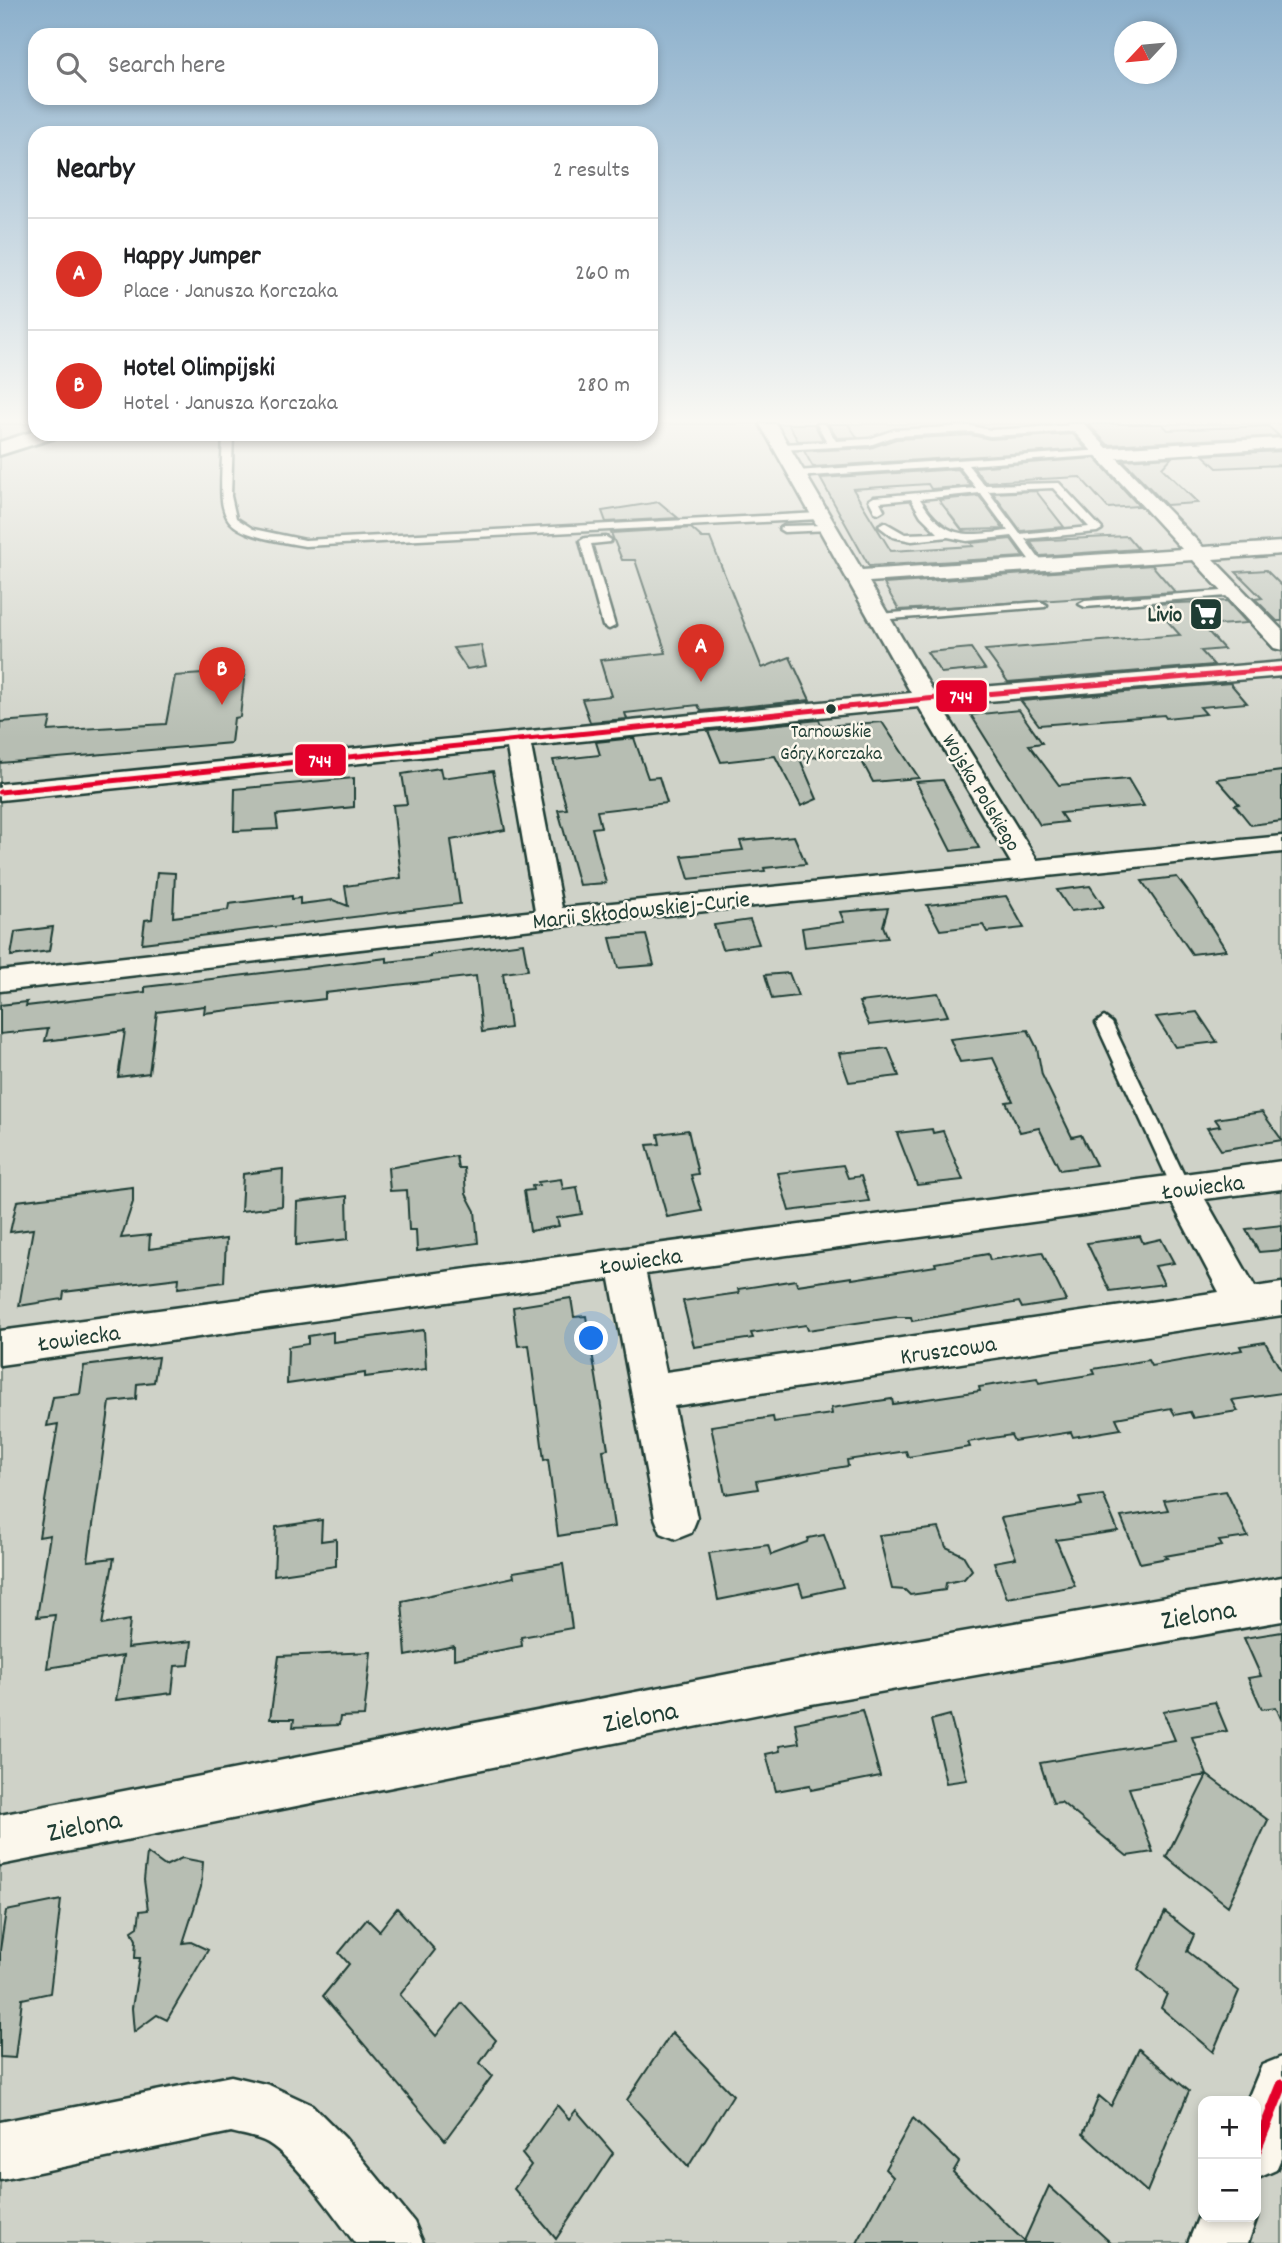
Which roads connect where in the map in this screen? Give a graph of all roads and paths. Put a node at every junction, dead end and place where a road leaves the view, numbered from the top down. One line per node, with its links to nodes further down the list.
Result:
1 (246, 529): 2 (lane)
2 (526, 529)
3 (754, 529): 13 (lane)
4 (827, 529): 17 (street, Wojska Polskiego)
5 (887, 529): 10 (lane)
6 (940, 529): 10 (lane)
7 (1010, 529): 11 (lane)
8 (1097, 529): 11 (lane)
9 (1176, 529): 15 (street)
10 (945, 535): 11 (lane)
11 (1015, 535): 16 (lane)
12 (624, 538): 22 (lane)
13 (637, 538)
14 (1282, 548): 15 (street)
15 (1199, 553): 16 (street); 18 (street)
16 (1038, 564): 17 (street)
17 (854, 576): 21 (street, Wojska Polskiego)
18 (1236, 593): 19 (lane); 23 (street)
19 (1085, 604)
20 (1041, 605): 21 (lane)
21 (878, 617): 25 (street, Wojska Polskiego)
22 (610, 626)
23 (1282, 643)
24 (1282, 669): 25 (street)
25 (926, 699): 26 (street); 29 (street, Wojska Polskiego)
26 (518, 740): 27 (street); 30 (street)
27 (0, 792)
28 (1282, 844): 29 (street, Marii Skłodowskiej-Curie)
29 (1029, 870): 30 (street, Marii Skłodowskiej-Curie)
30 (550, 918): 31 (street, Marii Skłodowskiej-Curie)
31 (0, 981)
32 (1104, 1023): 34 (lane)
33 (1282, 1175): 34 (street, Łowiecka)
34 (1181, 1188): 35 (street, Łowiecka); 36 (street, Kruszcowa)
35 (625, 1262): 37 (street, Łowiecka); 38 (street)
36 (1264, 1302): 38 (street, Kruszcowa)
37 (0, 1348)
38 (651, 1392): 39 (street)
39 (676, 1518)
40 (1282, 1599): 41 (street, Zielona)
41 (0, 1840)
42 (1282, 2085): 43 (street)
43 (1261, 2138)
44 (0, 2151): 46 (street)
45 (1226, 2222): 47 (street)
46 (393, 2243)
47 (1218, 2243)

